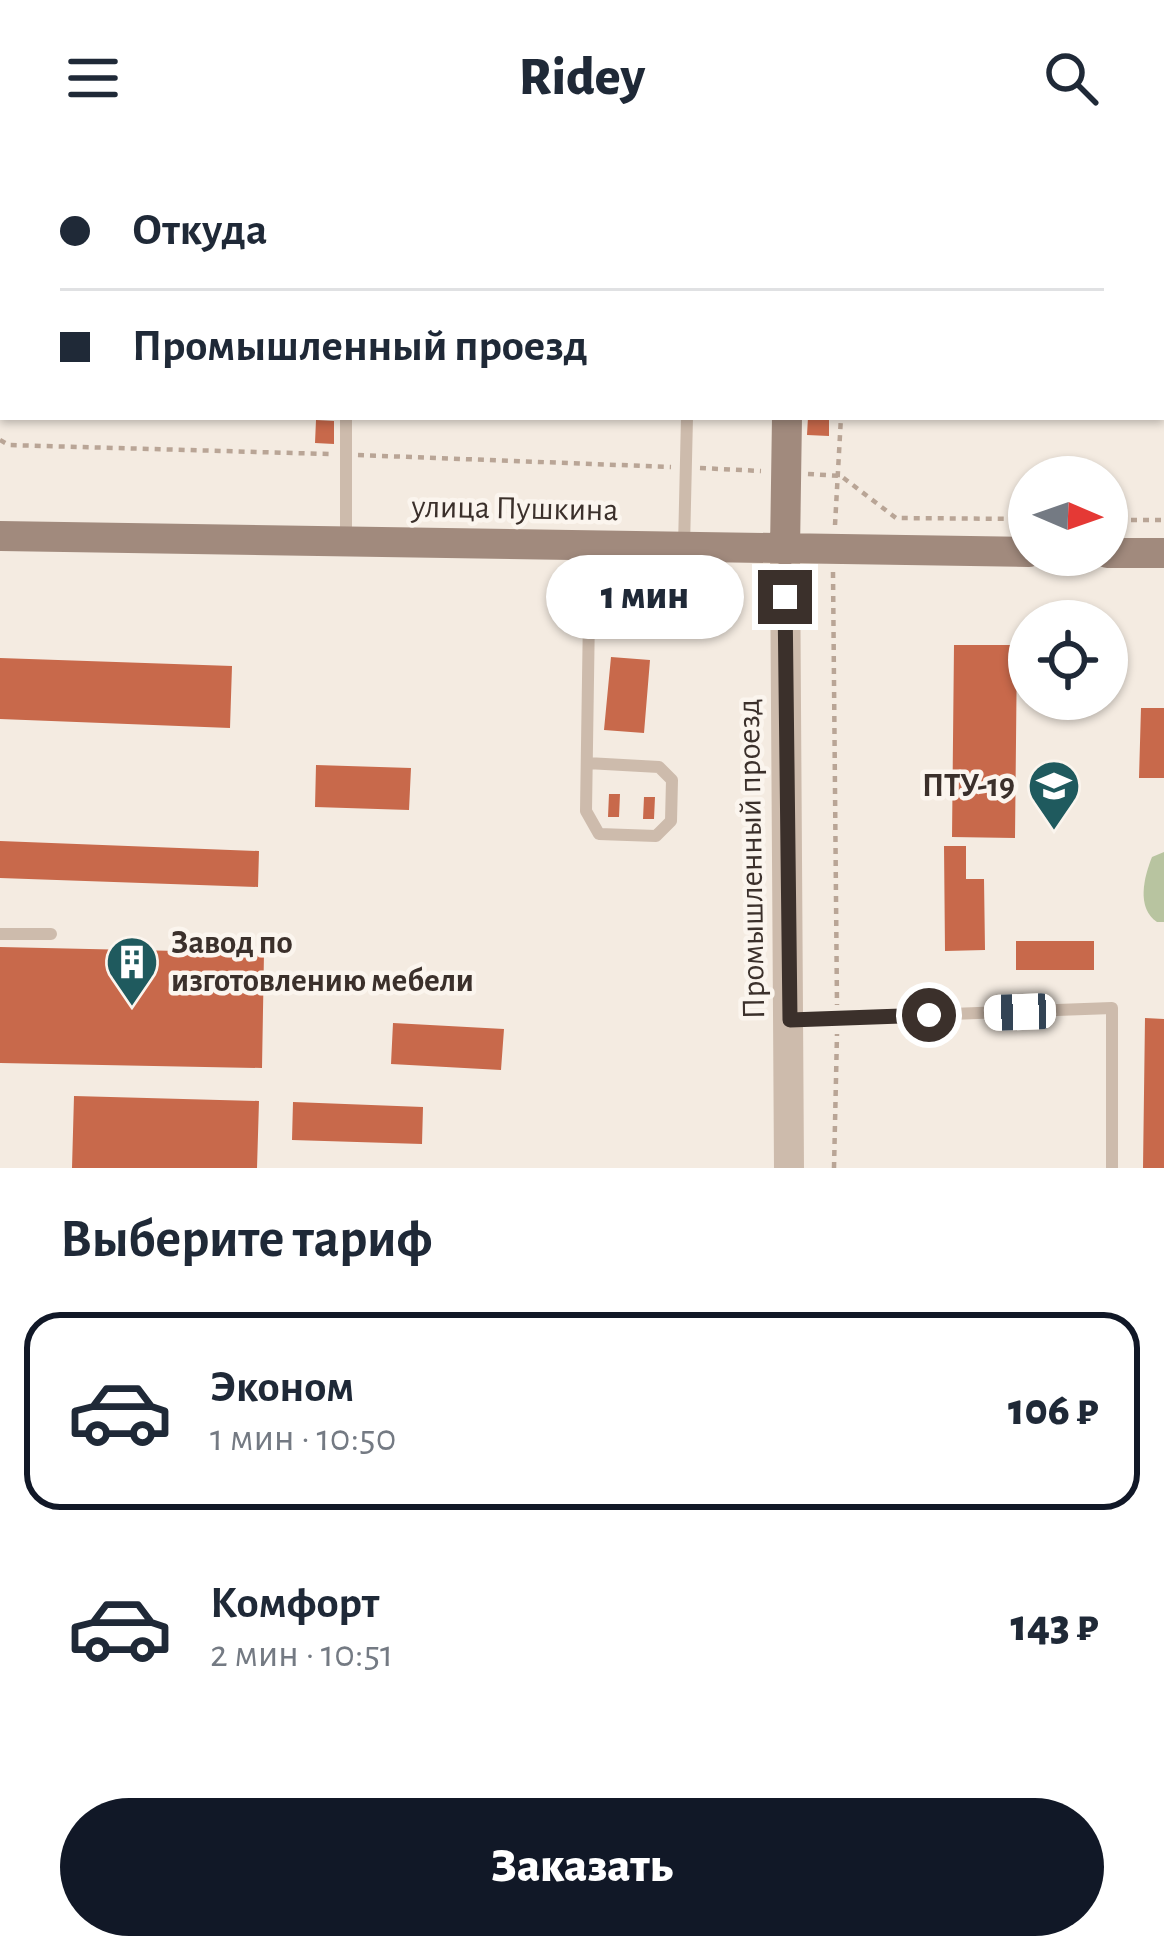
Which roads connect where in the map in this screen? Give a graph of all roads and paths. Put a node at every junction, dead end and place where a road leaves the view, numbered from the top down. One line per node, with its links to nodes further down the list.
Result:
1 (346, 420): 6 (lane)
2 (687, 420): 7 (lane)
3 (787, 420): 8 (main road)
4 (841, 420): 9 (path)
5 (0, 440): 6 (path)
6 (347, 454): 7 (path); 14 (lane)
7 (686, 468): 8 (path); 16 (lane)
8 (786, 472): 9 (path); 17 (main road)
9 (841, 476): 10 (path); 18 (path)
10 (1008, 519)
11 (1128, 520): 12 (path)
12 (1164, 520)
13 (0, 536): 14 (main road, улица Пушкина)
14 (346, 543): 15 (main road, улица Пушкина)
15 (590, 547): 16 (main road, улица Пушкина); 22 (lane)
16 (684, 548): 17 (main road, улица Пушкина)
17 (785, 550): 18 (main road, улица Пушкина); 26 (street, Промышленный проезд)
18 (832, 550): 19 (main road, улица Пушкина); 25 (path)
19 (1008, 552)
20 (1128, 553): 21 (main road)
21 (1164, 554)
22 (586, 763): 22 (lane)
23 (0, 934): 24 (lane)
24 (51, 934)
25 (837, 1018): 26 (lane); 28 (path); 29 (lane)
26 (790, 1020): 27 (street, Промышленный проезд)
27 (789, 1168)
28 (834, 1168)
29 (1112, 1168)

